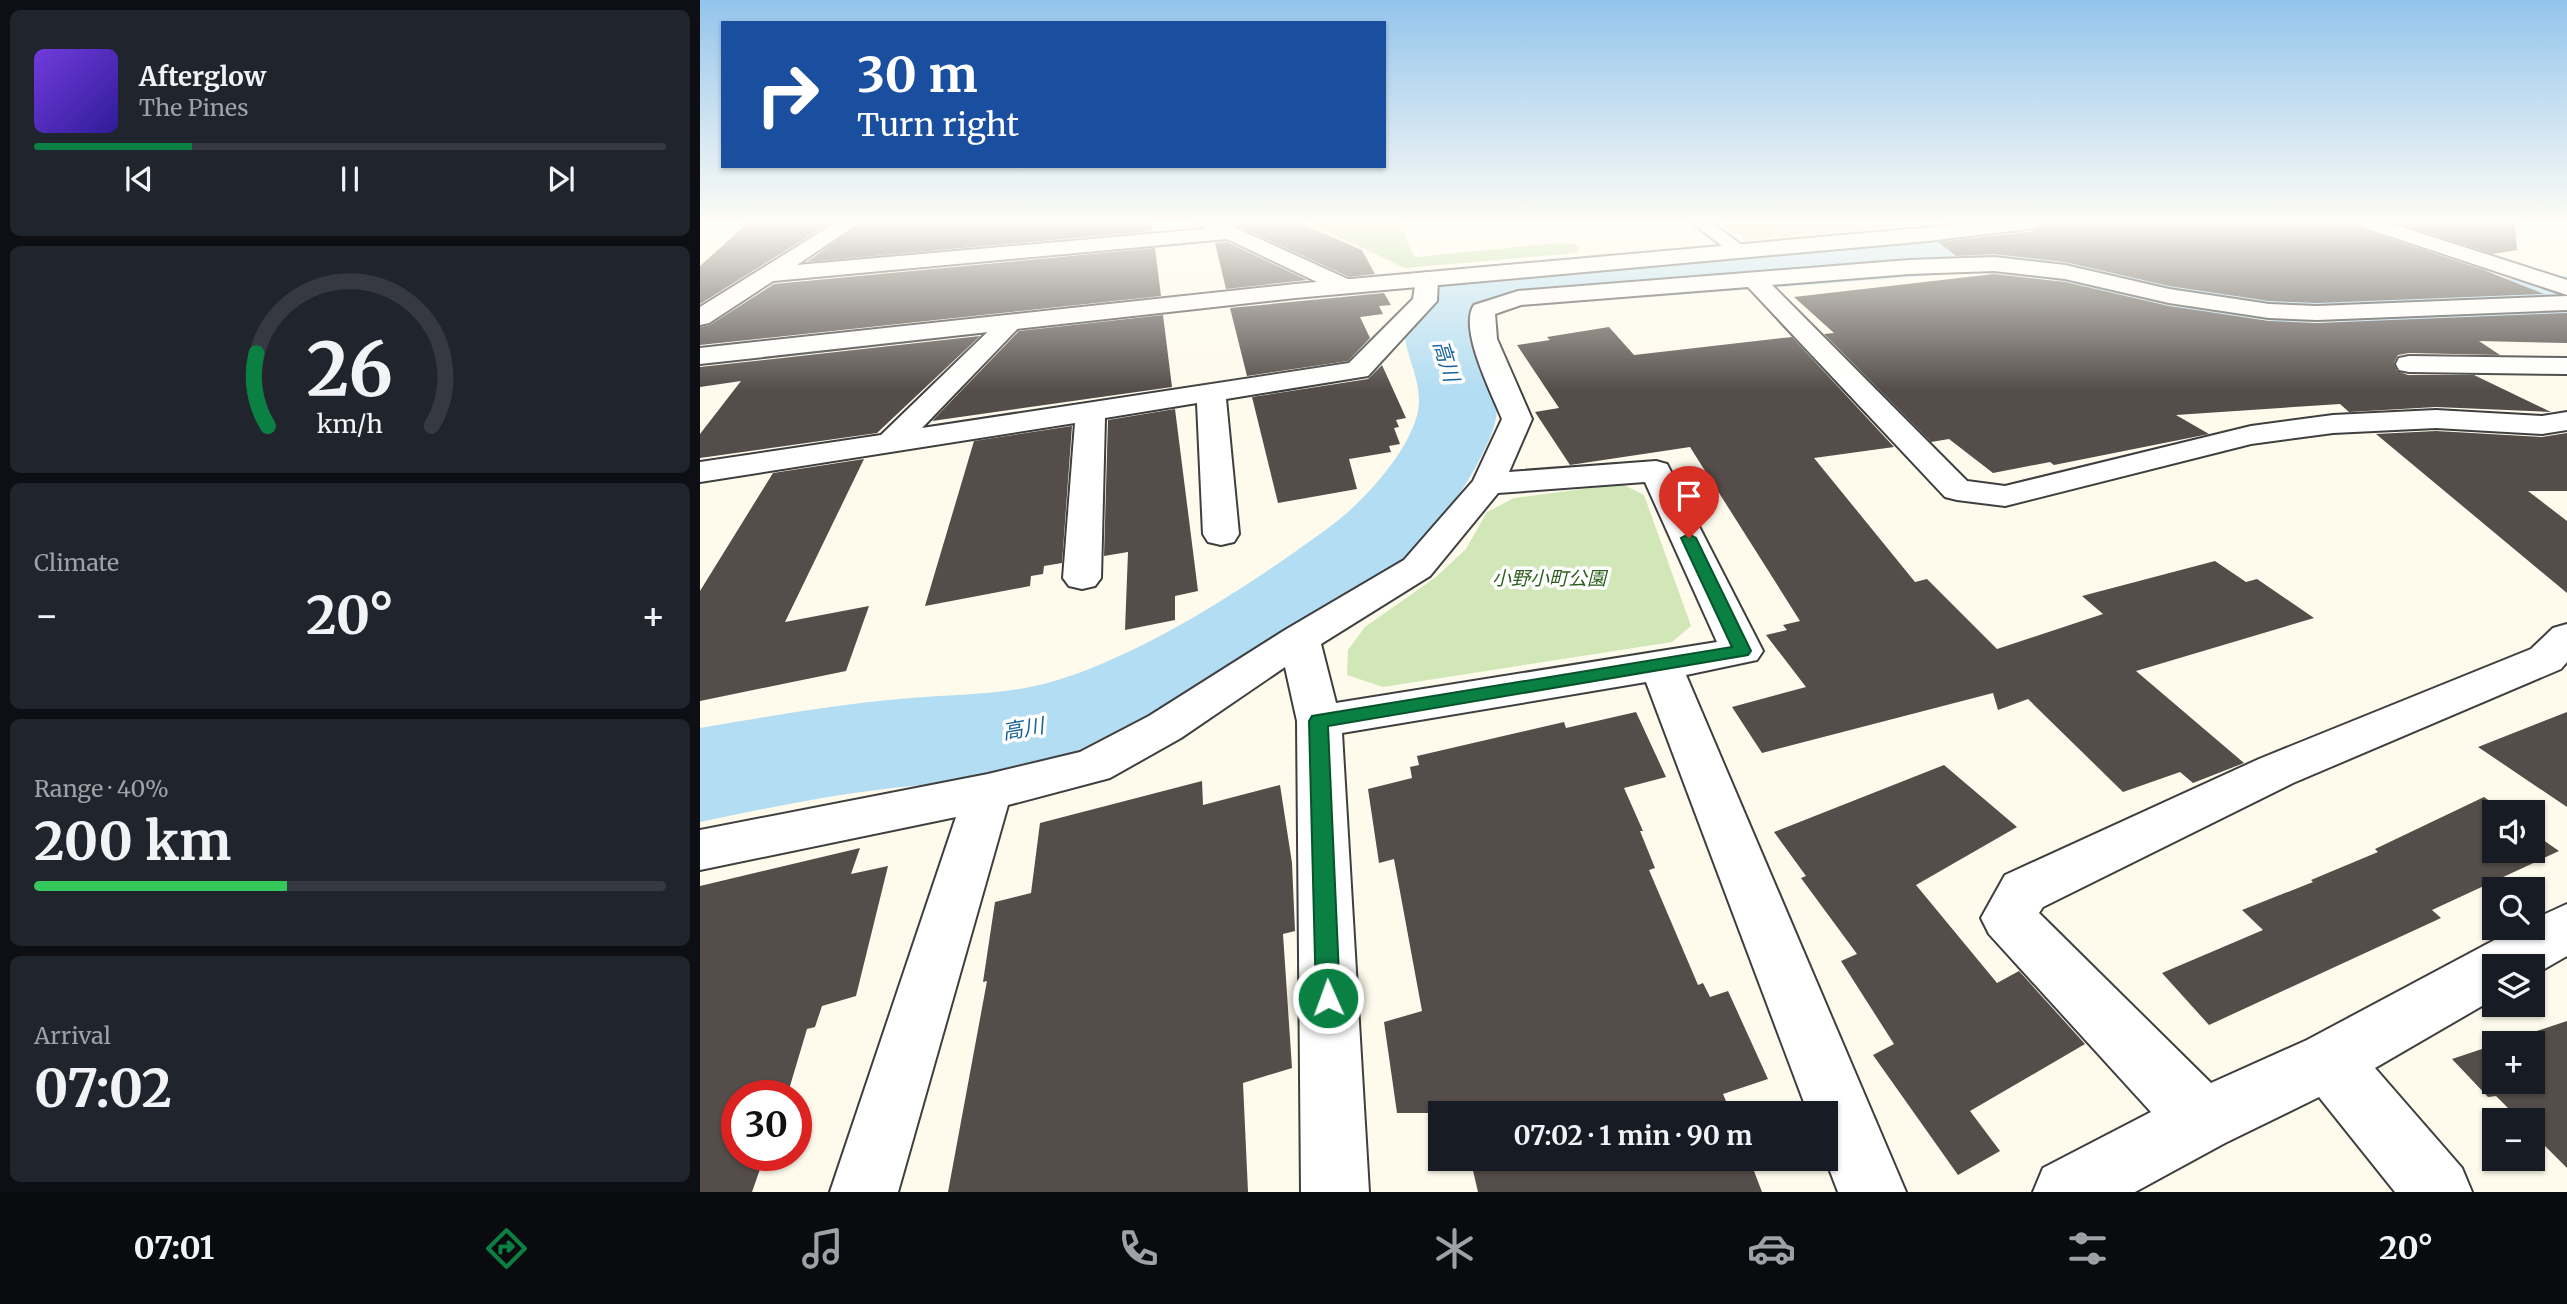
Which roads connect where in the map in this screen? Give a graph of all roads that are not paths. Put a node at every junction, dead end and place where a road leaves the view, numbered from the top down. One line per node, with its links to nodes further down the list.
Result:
1 (761, 279): 11 (street)
2 (1328, 279): 8 (street)
3 (1631, 279): 10 (street)
4 (1652, 279): 10 (street)
5 (1760, 279): 18 (street)
6 (2094, 279): 9 (street)
7 (2526, 279): 9 (street)
8 (1344, 286): 10 (street); 12 (street)
9 (2563, 292)
10 (1449, 300): 16 (street); 21 (street)
11 (700, 318)
12 (1011, 323): 13 (street); 19 (street)
13 (700, 356)
14 (2409, 364): 15 (street)
15 (2567, 366)
16 (1211, 392): 17 (street); 22 (street)
17 (1091, 411): 19 (street); 23 (street)
18 (2567, 421)
19 (892, 441): 20 (street)
20 (700, 472)
21 (1488, 484): 25 (street); 26 (street)
22 (1221, 534)
23 (1082, 578)
24 (2567, 637): 34 (street)
25 (1299, 639): 27 (street); 28 (street)
26 (1661, 666): 27 (street); 37 (street)
27 (1319, 721): 36 (street)
28 (988, 792): 29 (street); 35 (street)
29 (700, 850)
30 (2567, 928): 31 (street)
31 (2520, 954)
32 (2482, 976): 33 (street)
33 (2329, 1061): 34 (street); 39 (street)
34 (2202, 1120): 38 (street)
35 (864, 1192)
36 (1335, 1192)
37 (1872, 1192)
38 (2067, 1192)
39 (2438, 1192)

